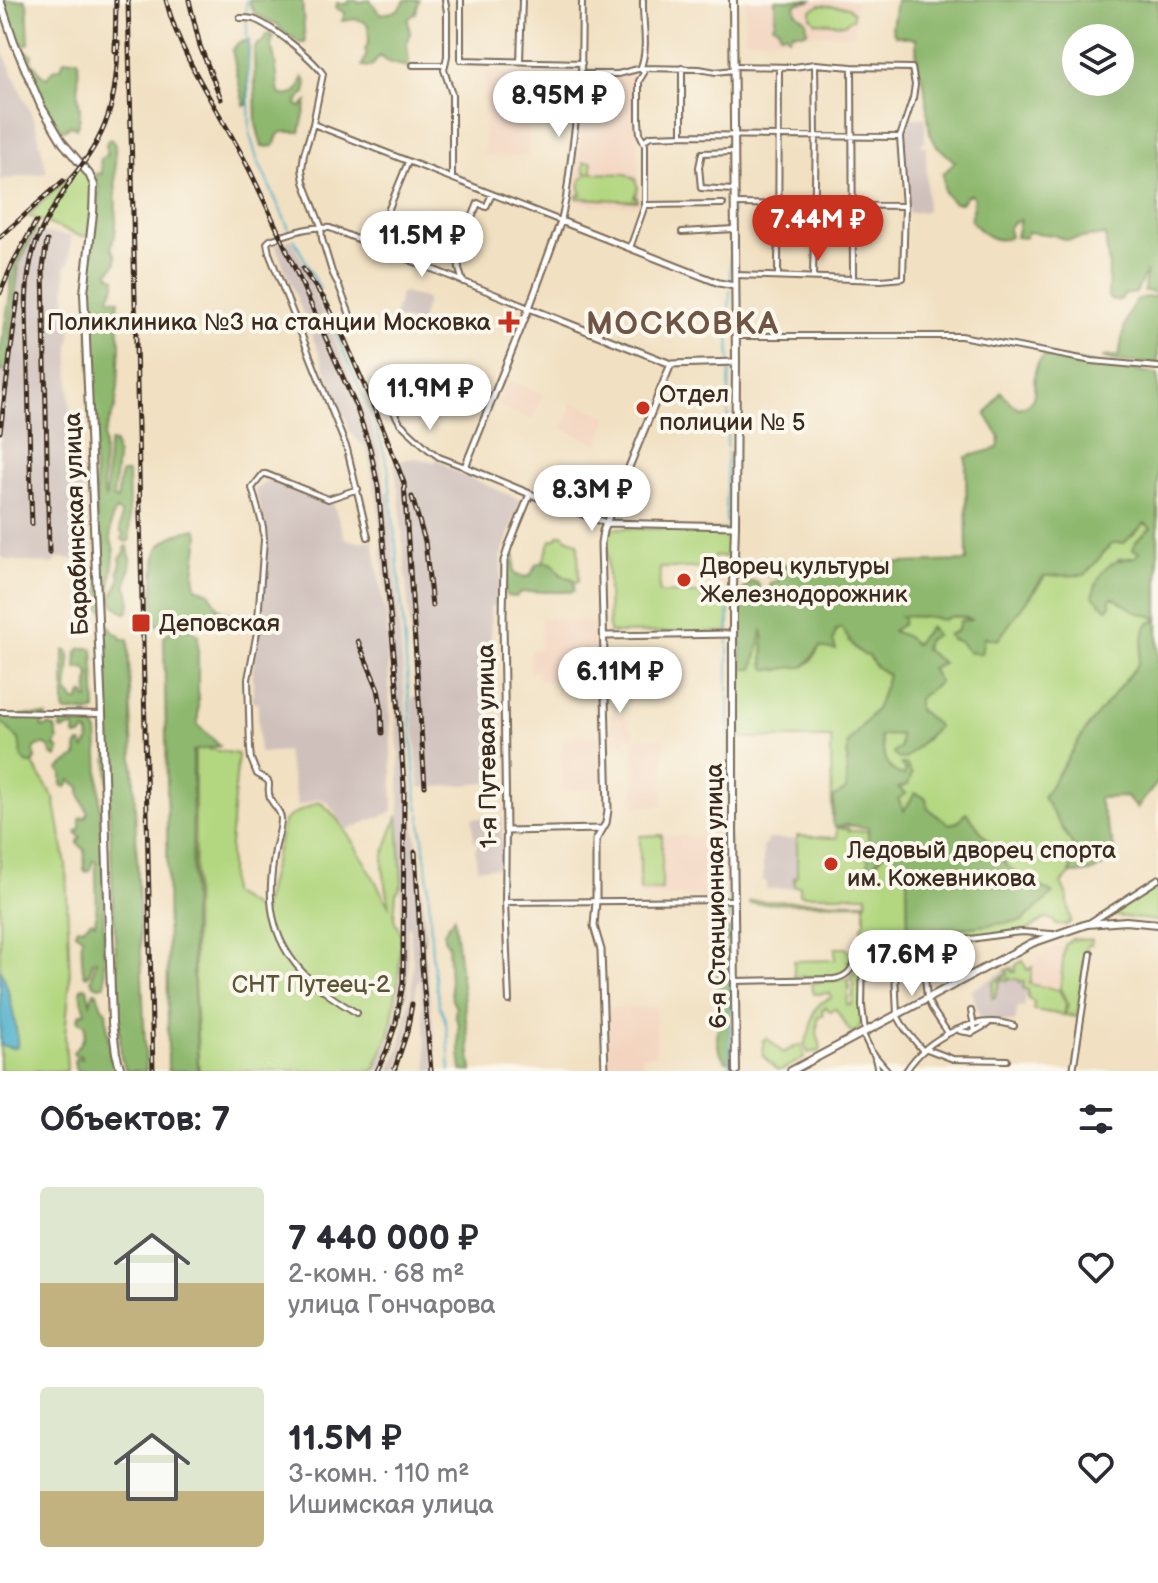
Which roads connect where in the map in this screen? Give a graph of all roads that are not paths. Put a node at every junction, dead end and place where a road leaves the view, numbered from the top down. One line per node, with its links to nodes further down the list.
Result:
1 (0, 0): 68 (main road, Барабинская улица)
2 (445, 0): 13 (street)
3 (461, 0): 9 (street)
4 (522, 0): 9 (street)
5 (582, 0): 10 (street)
6 (643, 0): 16 (street)
7 (733, 0): 18 (main road, 6-я Станционная улица)
8 (240, 18): 20 (street)
9 (520, 61): 10 (street)
10 (582, 63): 19 (street)
11 (815, 64): 14 (street); 15 (street); 23 (street)
12 (413, 65): 13 (street)
13 (445, 65): 30 (street)
14 (779, 67): 18 (street); 25 (street)
15 (852, 67): 24 (street); 26 (street)
16 (642, 68): 17 (street); 19 (street); 27 (street)
17 (682, 68): 18 (street); 21 (street)
18 (734, 68): 22 (main road, 6-я Станционная улица)
19 (581, 74): 40 (street)
20 (313, 124): 29 (street); 41 (street)
21 (682, 135): 22 (street); 27 (street)
22 (734, 136): 25 (street); 28 (main road, 6-я Станционная улица)
23 (816, 136): 24 (street); 25 (street); 37 (street)
24 (852, 136): 26 (street); 38 (street)
25 (778, 137): 36 (street)
26 (900, 137): 39 (street)
27 (644, 140): 35 (street)
28 (734, 152): 31 (main road, 6-я Станционная улица); 31 (street)
29 (408, 161): 30 (street); 44 (street)
30 (452, 178): 32 (street)
31 (734, 190): 34 (main road, 6-я Станционная улица)
32 (492, 194): 40 (street); 50 (street)
33 (723, 204): 35 (street)
34 (734, 204): 36 (street); 42 (main road, 6-я Станционная улица)
35 (645, 205): 45 (street)
36 (778, 205): 37 (street); 47 (street)
37 (815, 205): 38 (street); 48 (street)
38 (852, 205): 39 (street); 49 (street)
39 (905, 206): 49 (street)
40 (561, 221): 45 (street); 52 (street)
41 (321, 226): 44 (street); 53 (street); 60 (street)
42 (734, 229): 43 (street); 46 (main road, 6-я Станционная улица)
43 (682, 232)
44 (374, 245): 50 (street)
45 (630, 248): 51 (street)
46 (734, 275): 47 (street); 51 (main road, 6-я Станционная улица)
47 (778, 276): 48 (street)
48 (813, 277): 49 (street)
49 (853, 278)
50 (463, 282): 52 (street)
51 (734, 286): 54 (main road, 6-я Станционная улица)
52 (529, 308): 56 (street); 59 (street)
53 (355, 328)
54 (735, 336): 55 (main road, 6-я Станционная улица); 57 (street)
55 (736, 362): 56 (street); 63 (main road, 6-я Станционная улица)
56 (671, 364): 62 (street)
57 (1158, 367)
58 (390, 405): 59 (street)
59 (465, 467): 61 (street)
60 (358, 489): 64 (street); 90 (street)
61 (530, 494): 62 (street); 70 (street, 1-я Путевая улица)
62 (606, 523): 63 (street); 66 (street)
63 (735, 526): 65 (main road, 6-я Станционная улица)
64 (368, 537)
65 (733, 634): 66 (street); 72 (main road, 6-я Станционная улица)
66 (604, 636): 69 (street)
67 (0, 712): 68 (street)
68 (102, 714): 101 (main road, Барабинская улица)
69 (602, 829): 70 (street); 73 (street)
70 (506, 831): 74 (street, 1-я Путевая улица)
71 (1158, 879): 75 (street)
72 (734, 900): 73 (street); 86 (main road, 6-я Станционная улица)
73 (596, 901): 74 (street); 102 (street)
74 (505, 902): 88 (street, 1-я Путевая улица)
75 (1087, 924): 76 (main road); 78 (main road)
76 (1158, 924)
77 (1026, 932): 78 (street); 79 (street); 80 (street)
78 (1056, 934): 80 (main road)
79 (953, 942): 81 (street); 85 (street)
80 (1034, 942): 85 (main road)
81 (922, 946): 82 (street); 87 (street)
82 (894, 951): 84 (street); 91 (street)
83 (1091, 954): 108 (street)
84 (863, 958): 86 (street); 96 (street)
85 (961, 980): 87 (main road)
86 (735, 981): 103 (main road, 6-я Станционная улица)
87 (927, 998): 91 (main road); 97 (street)
88 (509, 1001)
89 (971, 1011): 92 (street)
90 (357, 1013)
91 (897, 1015): 96 (main road); 98 (street)
92 (974, 1023): 93 (street); 95 (street); 97 (street)
93 (990, 1023): 94 (street); 95 (street)
94 (1014, 1026)
95 (975, 1031): 97 (street)
96 (864, 1032): 99 (street); 104 (main road)
97 (951, 1032): 98 (street)
98 (925, 1050): 100 (street); 107 (street)
99 (874, 1054): 105 (street); 106 (street)
100 (1007, 1060)
101 (121, 1071)
102 (605, 1071)
103 (736, 1071)
104 (791, 1071)
105 (878, 1071)
106 (888, 1071)
107 (906, 1071)
108 (1073, 1071)

